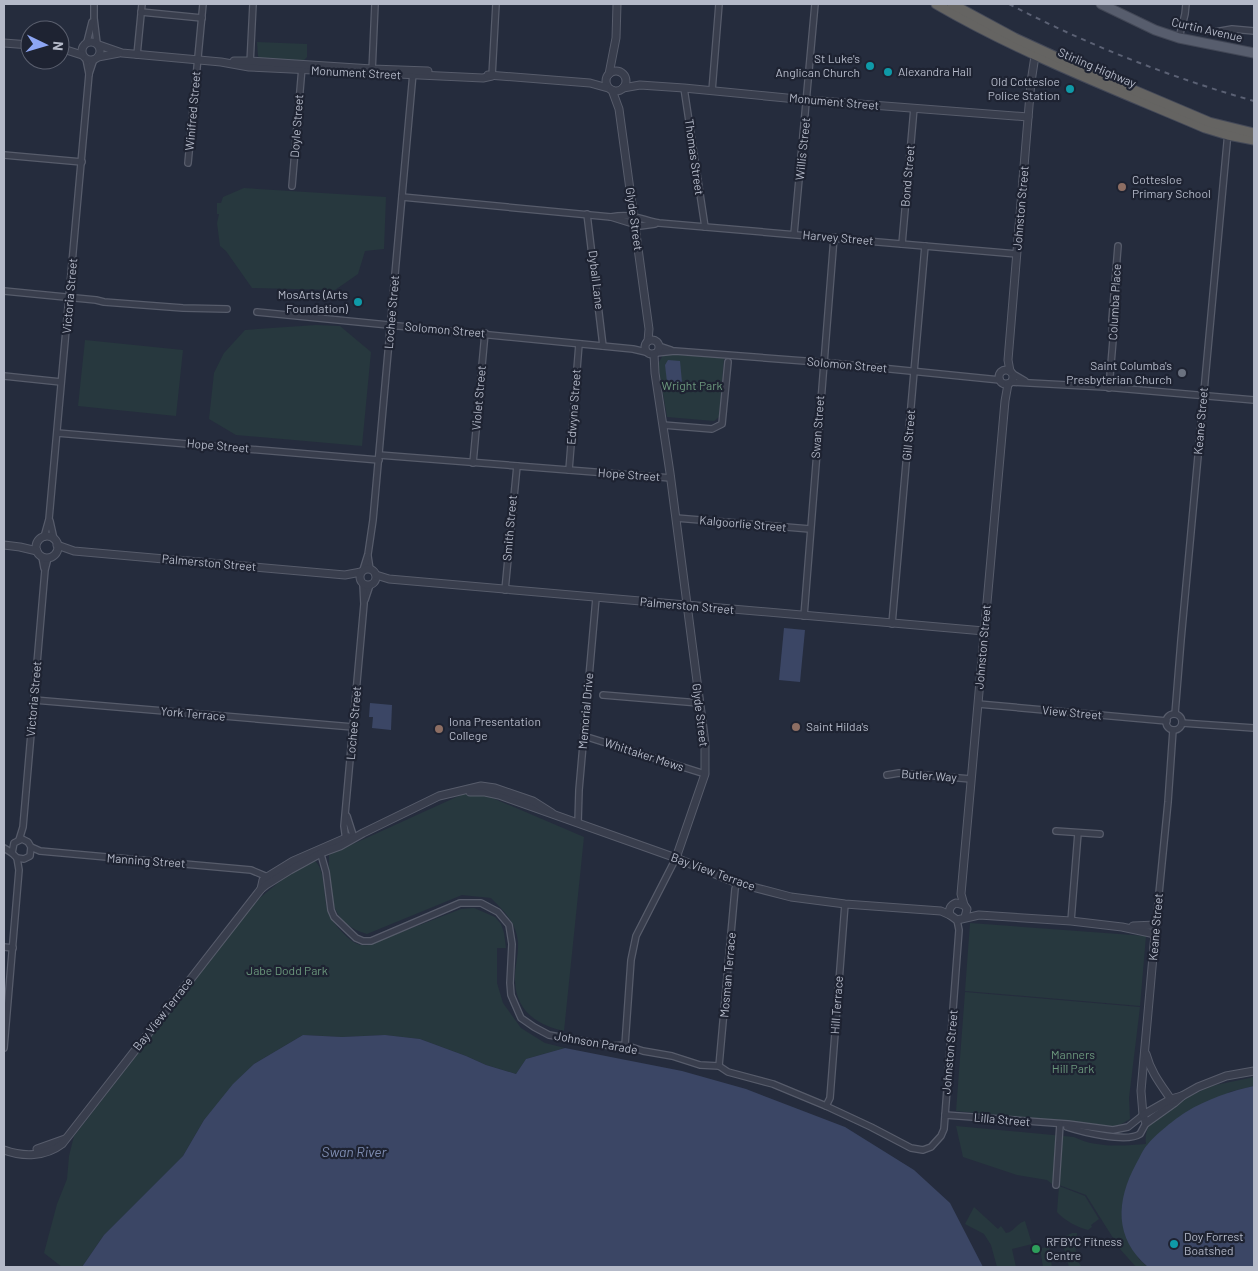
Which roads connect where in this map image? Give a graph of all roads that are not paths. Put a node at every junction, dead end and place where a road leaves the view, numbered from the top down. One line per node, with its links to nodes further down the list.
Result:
1 (94, 4): 15 (street)
2 (142, 4): 14 (street)
3 (204, 4): 16 (street, Winifred Street)
4 (253, 4): 34 (street)
5 (375, 4): 36 (street)
6 (496, 4): 40 (street)
7 (617, 4): 25 (street)
8 (719, 4): 48 (street)
9 (815, 4): 49 (street, Willis Street)
10 (936, 4): 30 (highway, Stirling Highway)
11 (952, 4): 53 (highway, Stirling Highway)
12 (1102, 4): 19 (main road, Curtin Avenue)
13 (1186, 4): 19 (street)
14 (141, 12): 16 (street); 29 (street)
15 (94, 18): 21 (street); 23 (street)
16 (202, 18): 33 (street, Winifred Street)
17 (1254, 31): 18 (street)
18 (1216, 32)
19 (1179, 38): 28 (main road, Curtin Avenue)
20 (4, 43): 22 (street)
21 (85, 43): 23 (street); 24 (street); 31 (street)
22 (20, 44)
23 (98, 44): 27 (street, Monument Street); 32 (street)
24 (70, 46)
25 (615, 48): 37 (street); 41 (street)
26 (70, 51): 31 (street)
27 (122, 53): 29 (street, Monument Street); 32 (street, Monument Street)
28 (1254, 53)
29 (137, 55): 33 (street, Monument Street)
30 (1035, 56): 52 (street, Johnston Street); 53 (highway, Stirling Highway)
31 (84, 57): 32 (street); 39 (street, Victoria Street)
32 (96, 58): 39 (street, Victoria Street)
33 (198, 60): 34 (street, Monument Street); 58 (street, Winifred Street)
34 (250, 64): 35 (street, Monument Street)
35 (302, 68): 36 (street, Monument Street); 59 (street, Doyle Street)
36 (372, 72): 38 (street, Monument Street)
37 (618, 72): 41 (street, Monument Street); 42 (street)
38 (413, 73): 40 (street, Monument Street); 60 (street, Lochee Street)
39 (89, 74): 57 (street, Victoria Street)
40 (492, 76): 43 (street, Monument Street)
41 (608, 76): 43 (street, Monument Street); 46 (street, Glyde Street)
42 (625, 79): 44 (street, Monument Street); 47 (street, Glyde Street)
43 (590, 83): 46 (street, Monument Street)
44 (640, 85): 45 (street, Monument Street); 47 (street, Monument Street)
45 (684, 88): 48 (street, Monument Street); 66 (street, Thomas Street)
46 (610, 89): 47 (street, Monument Street); 51 (street, Glyde Street)
47 (622, 89): 51 (street, Glyde Street)
48 (712, 91): 49 (street, Monument Street)
49 (808, 100): 50 (street, Monument Street); 67 (street, Willis Street)
50 (914, 108): 52 (street, Monument Street); 69 (street, Bond Street)
51 (619, 109): 62 (street, Glyde Street)
52 (1028, 117): 72 (street, Johnston Street)
53 (1228, 132): 54 (highway, Stirling Highway); 55 (highway, Stirling Highway); 89 (street, Keane Street)
54 (1254, 133)
55 (1254, 140)
56 (4, 155): 57 (street)
57 (82, 162): 74 (street, Victoria Street)
58 (188, 163)
59 (292, 186)
60 (402, 197): 61 (street, Harvey Street); 77 (street, Lochee Street)
61 (587, 214): 63 (street, Harvey Street); 80 (street, Dyball Lane)
62 (634, 216): 63 (street, Harvey Street); 64 (street, Harvey Street); 65 (street, Glyde Street)
63 (611, 217): 65 (street, Harvey Street)
64 (659, 223): 65 (street, Harvey Street); 66 (street, Harvey Street)
65 (635, 224): 81 (street, Glyde Street)
66 (705, 227): 67 (street, Harvey Street)
67 (794, 234): 68 (street, Harvey Street)
68 (834, 238): 69 (street, Harvey Street); 83 (street, Swan Street)
69 (902, 244): 70 (street, Harvey Street)
70 (925, 246): 72 (street, Harvey Street); 84 (street, Gill Street)
71 (1118, 246): 88 (street, Columba Place)
72 (1017, 254): 86 (street, Johnston Street)
73 (4, 291): 74 (street)
74 (69, 297): 75 (street); 87 (street, Victoria Street)
75 (227, 309)
76 (257, 312): 77 (street, Solomon Street)
77 (391, 326): 78 (street, Solomon Street); 93 (street, Lochee Street)
78 (485, 333): 79 (street, Solomon Street); 94 (street, Violet Street)
79 (579, 344): 80 (street, Solomon Street); 96 (street, Edwyna Street)
80 (603, 346): 81 (street, Solomon Street)
81 (651, 348): 83 (street, Solomon Street); 91 (street, Glyde Street)
82 (728, 362): 91 (street)
83 (823, 362): 84 (street, Solomon Street); 100 (street, Swan Street)
84 (914, 371): 86 (street, Solomon Street); 115 (street, Gill Street)
85 (4, 376): 87 (street)
86 (1006, 378): 88 (street); 116 (street, Johnston Street)
87 (62, 382): 92 (street, Victoria Street)
88 (1109, 388): 89 (street)
89 (1203, 396): 90 (street); 121 (street, Keane Street)
90 (1254, 400)
91 (663, 425): 97 (street, Glyde Street)
92 (57, 432): 93 (street, Hope Street); 99 (street, Victoria Street)
93 (379, 458): 94 (street, Hope Street); 108 (street, Lochee Street)
94 (473, 463): 95 (street, Hope Street)
95 (517, 466): 96 (street, Hope Street); 111 (street, Smith Street)
96 (569, 470): 97 (street, Hope Street)
97 (671, 478): 98 (street, Glyde Street)
98 (676, 518): 100 (street, Kalgoorlie Street); 113 (street, Glyde Street)
99 (49, 519): 101 (street, Victoria Street); 102 (street, Victoria Street)
100 (810, 529): 114 (street, Swan Street)
101 (44, 537): 102 (street, Palmerston Street); 103 (street)
102 (55, 542): 106 (street, Palmerston Street); 107 (street)
103 (37, 543): 105 (street, Palmerston Street); 107 (street)
104 (4, 545): 105 (street, Palmerston Street)
105 (20, 547): 107 (street, Palmerston Street)
106 (74, 551): 107 (street, Palmerston Street); 109 (street, Palmerston Street)
107 (45, 555): 118 (street, Victoria Street)
108 (365, 570): 109 (street, Palmerston Street); 110 (street); 110 (street)
109 (345, 575): 110 (street, Palmerston Street)
110 (369, 582): 111 (street, Palmerston Street); 124 (street, Lochee Street)
111 (505, 590): 112 (street, Palmerston Street)
112 (596, 598): 113 (street, Palmerston Street); 127 (street, Memorial Drive)
113 (687, 605): 114 (street, Palmerston Street); 119 (street, Glyde Street)
114 (804, 616): 115 (street, Palmerston Street)
115 (892, 624): 116 (street, Palmerston Street)
116 (984, 631): 120 (street, Johnston Street)
117 (603, 695): 119 (street)
118 (34, 700): 124 (street, York Terrace); 132 (street, Victoria Street)
119 (699, 703): 128 (street, Glyde Street)
120 (978, 704): 122 (street, View Street); 130 (street, Johnston Street)
121 (1175, 714): 122 (street); 123 (street)
122 (1166, 722): 126 (street)
123 (1182, 723): 125 (street); 126 (street)
124 (353, 727): 136 (street, Lochee Street)
125 (1254, 728)
126 (1173, 730): 153 (street, Keane Street)
127 (584, 736): 128 (street, Whittaker Mews); 131 (street, Memorial Drive)
128 (705, 774): 145 (street, Glyde Street)
129 (887, 775): 130 (street, Butler Way)
130 (971, 779): 151 (street, Johnston Street)
131 (578, 823): 136 (street, Bay View Terrace); 145 (street, Bay View Terrace)
132 (23, 827): 137 (street, Victoria Street); 138 (street, Victoria Street)
133 (1056, 831): 134 (street)
134 (1078, 833): 135 (street); 152 (street)
135 (1100, 834)
136 (350, 838): 142 (street, Bay View Terrace)
137 (16, 842): 138 (street, Manning Street); 139 (street); 141 (street, Victoria Street)
138 (30, 844): 140 (street, Manning Street); 143 (street)
139 (4, 848): 141 (street)
140 (40, 851): 143 (street); 147 (street, Manning Street)
141 (12, 853): 144 (street)
142 (317, 853): 147 (street, Bay View Terrace); 158 (street, Johnson Parade)
143 (27, 857): 144 (street); 146 (street)
144 (17, 858): 146 (street)
145 (676, 858): 148 (street, Bay View Terrace); 158 (street, Glyde Street)
146 (19, 870): 157 (street)
147 (268, 880): 168 (street, Bay View Terrace)
148 (737, 883): 149 (street, Bay View Terrace); 161 (street, Mosman Terrace)
149 (845, 904): 150 (street, Bay View Terrace); 164 (street, Hill Terrace)
150 (941, 911): 151 (street, Bay View Terrace); 151 (street, Bay View Terrace)
151 (960, 911): 152 (street, Bay View Terrace); 165 (street, Johnston Street)
152 (1071, 921): 154 (street, Bay View Terrace)
153 (1156, 925): 154 (street, Bay View Terrace); 155 (street, Keane Street)
154 (1122, 927): 155 (street, Bay View Terrace)
155 (1155, 934): 160 (street, Keane Street)
156 (4, 948): 157 (street)
157 (13, 948): 159 (street)
158 (625, 1045): 161 (street, Johnson Parade)
159 (4, 1048)
160 (1145, 1050): 163 (street); 166 (street, Keane Street)
161 (719, 1066): 164 (street, Johnson Parade)
162 (1254, 1071): 163 (street)
163 (1172, 1101): 166 (street)
164 (826, 1106): 165 (street, Johnson Parade)
165 (945, 1115): 167 (street, Lilla Street)
166 (1145, 1119): 167 (street, Lilla Street); 167 (street, Lilla Street)
167 (1060, 1124): 169 (street)
168 (47, 1149): 168 (street)
169 (1056, 1185)

